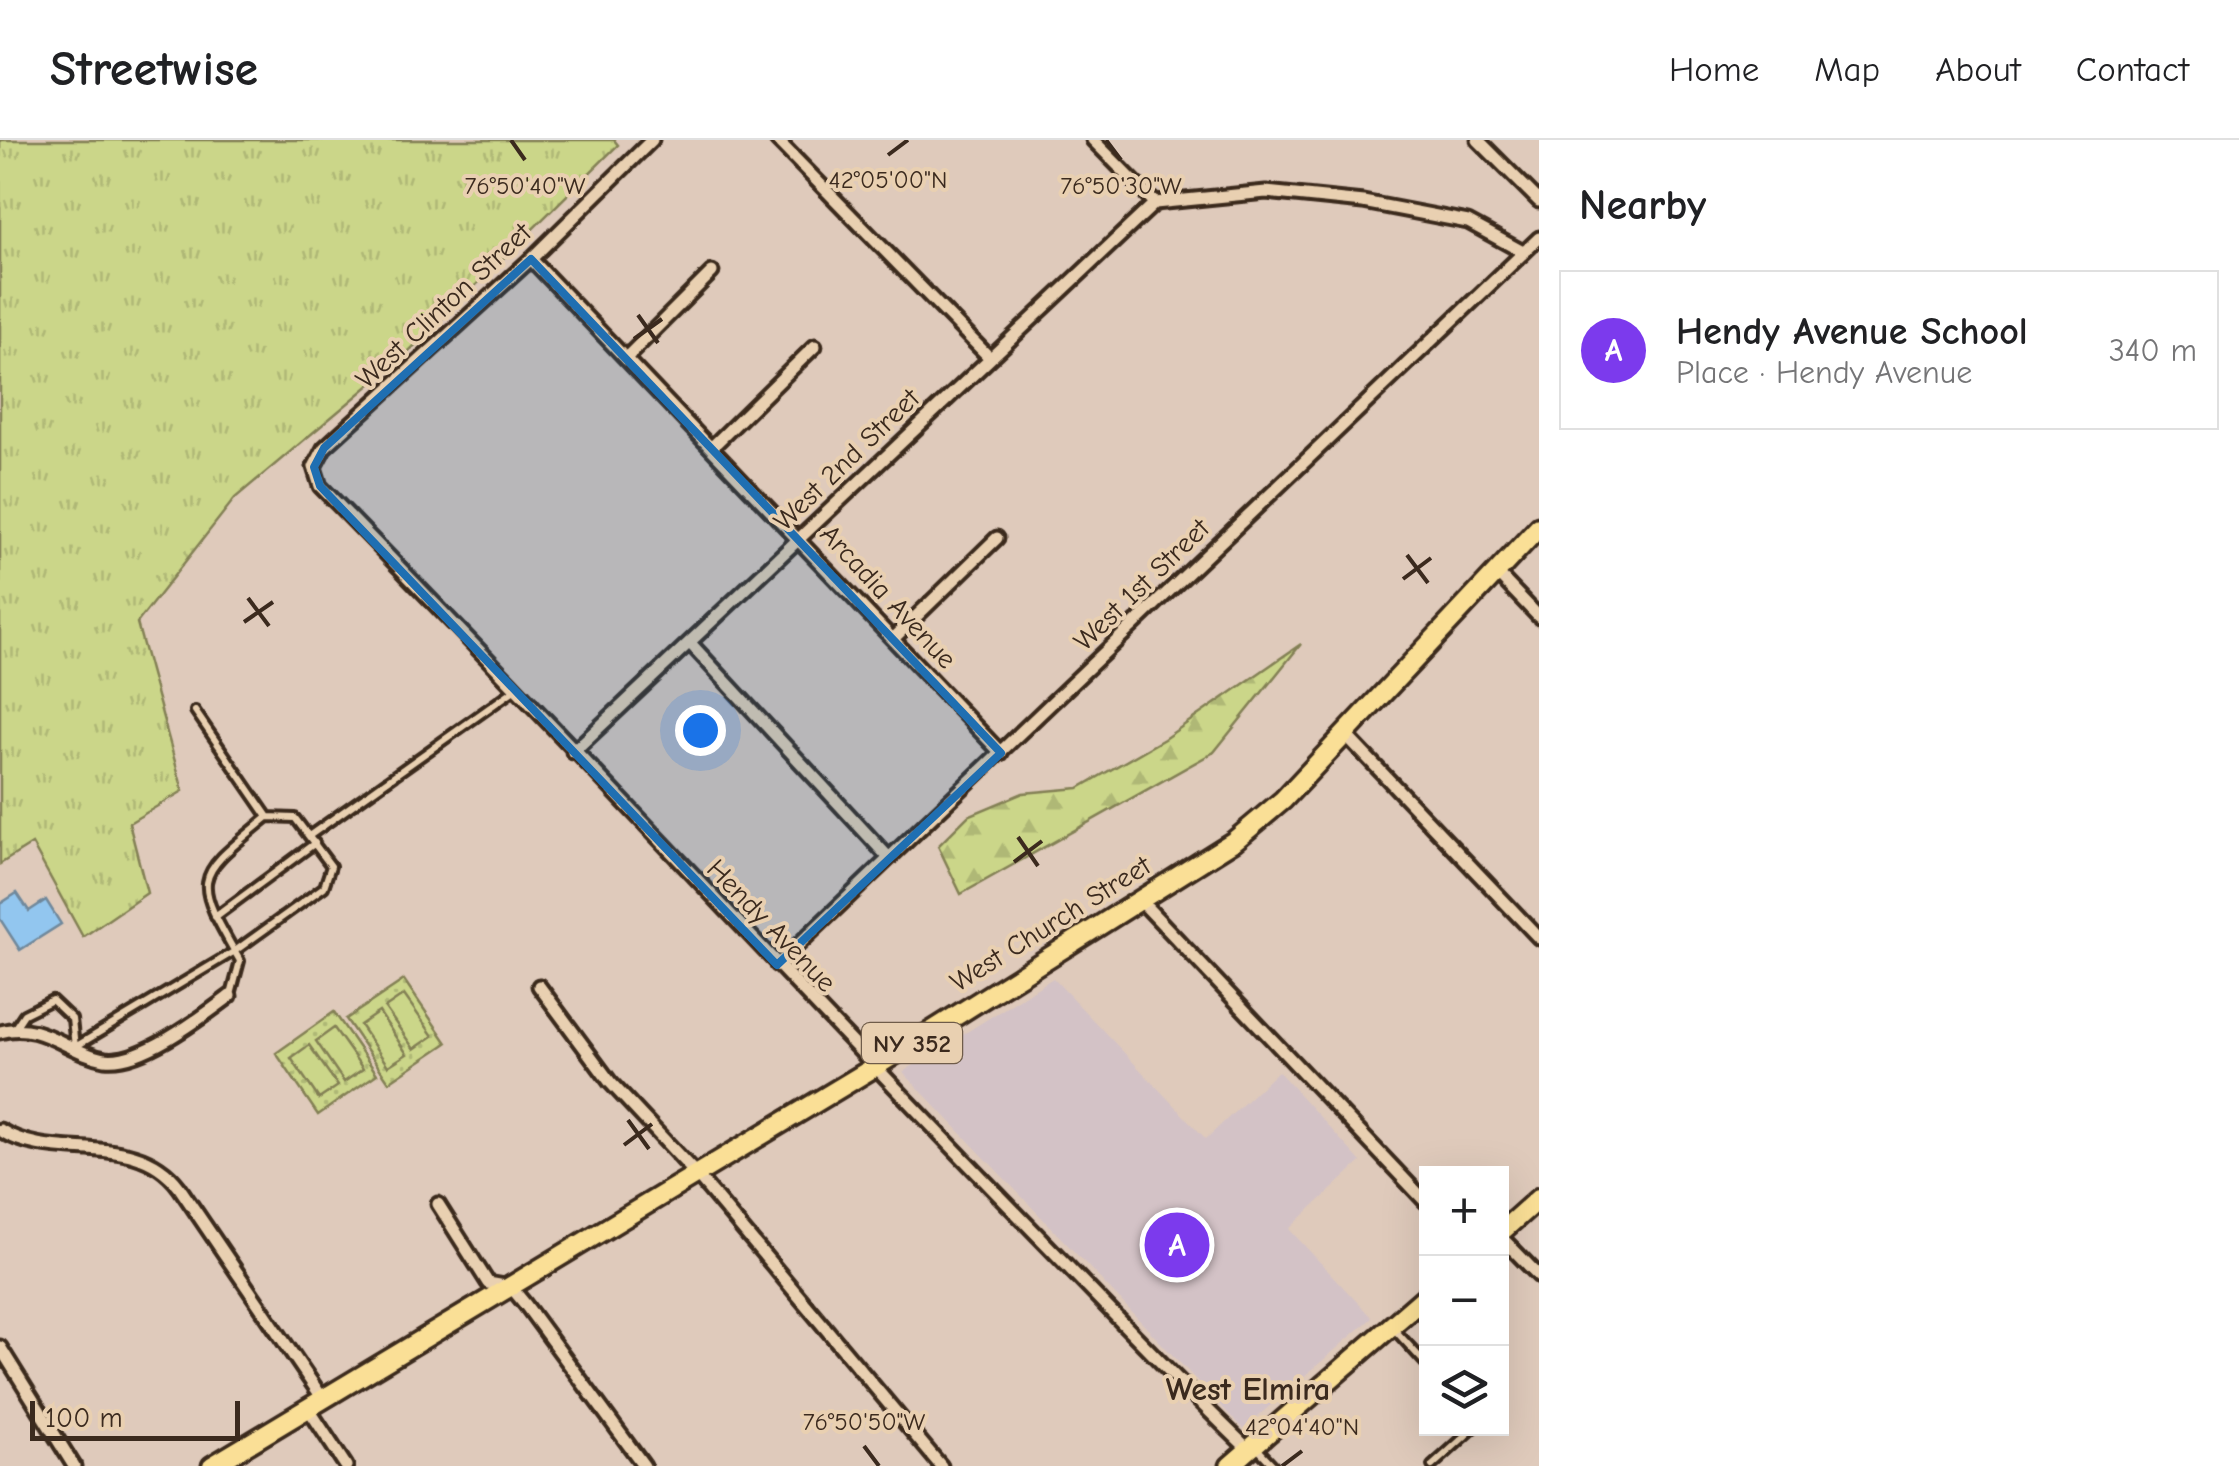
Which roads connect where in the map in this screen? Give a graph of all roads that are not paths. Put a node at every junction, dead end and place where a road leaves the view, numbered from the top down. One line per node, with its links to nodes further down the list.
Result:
1 (652, 140): 9 (street, West Clinton Street)
2 (777, 140): 13 (street)
3 (1093, 140): 6 (street)
4 (1478, 140): 5 (street)
5 (1539, 201)
6 (1155, 203): 8 (street); 13 (street, West 2nd Street)
7 (1539, 238): 8 (street, West 1st Street)
8 (1523, 252): 27 (street, West 1st Street)
9 (532, 258): 12 (street, Arcadia Avenue); 15 (street, West Clinton Street)
10 (712, 272): 12 (street)
11 (815, 346): 14 (street)
12 (626, 357): 14 (street, Arcadia Avenue)
13 (988, 357): 17 (street, West 2nd Street)
14 (714, 446): 17 (street, Arcadia Avenue)
15 (314, 466): 23 (street, Hendy Avenue)
16 (1539, 527): 19 (main road, West Church Street / NY 352)
17 (801, 538): 21 (street, Arcadia Avenue); 22 (street, West 2nd Street)
18 (997, 538): 21 (street)
19 (1497, 573): 20 (street); 25 (main road, West Church Street / NY 352)
20 (1539, 617)
21 (894, 638): 27 (street, Arcadia Avenue)
22 (690, 643): 26 (street, West 2nd Street); 30 (street)
23 (518, 687): 26 (street, Hendy Avenue); 29 (lane)
24 (195, 711): 28 (lane)
25 (1346, 735): 31 (main road, West Church Street / NY 352); 33 (street)
26 (573, 752): 35 (street, Hendy Avenue)
27 (1001, 752): 30 (street, West 1st Street)
28 (268, 817): 29 (lane); 32 (lane)
29 (312, 840): 32 (lane); 34 (lane)
30 (888, 858): 35 (street, West 1st Street)
31 (1139, 899): 40 (main road, West Church Street / NY 352); 43 (street)
32 (215, 917): 34 (lane)
33 (1539, 938)
34 (235, 951): 37 (lane); 39 (lane)
35 (777, 965): 40 (street, Hendy Avenue)
36 (539, 986): 42 (street)
37 (230, 996): 39 (street)
38 (7, 1031): 39 (street); 39 (lane)
39 (75, 1047)
40 (873, 1068): 42 (main road, West Church Street / NY 352); 56 (street, Hendy Avenue)
41 (0, 1130): 54 (street)
42 (697, 1175): 49 (main road, West Church Street / NY 352); 61 (street)
43 (1419, 1195)
44 (1539, 1198): 46 (main road)
45 (438, 1204): 49 (street)
46 (1509, 1228)
47 (1509, 1243): 48 (street)
48 (1539, 1276)
49 (511, 1287): 54 (main road, West Church Street / NY 352); 60 (street)
50 (1419, 1302): 51 (main road)
51 (1391, 1326): 53 (lane); 56 (main road)
52 (0, 1347): 57 (street)
53 (1419, 1356)
54 (316, 1404): 58 (main road, West Church Street / NY 352); 59 (street)
55 (1465, 1436): 64 (lane)
56 (1252, 1448): 62 (main road); 63 (lane)
57 (74, 1466)
58 (212, 1466)
59 (346, 1466)
60 (644, 1466)
61 (940, 1466)
62 (1230, 1466)
63 (1274, 1466)
64 (1432, 1466)

